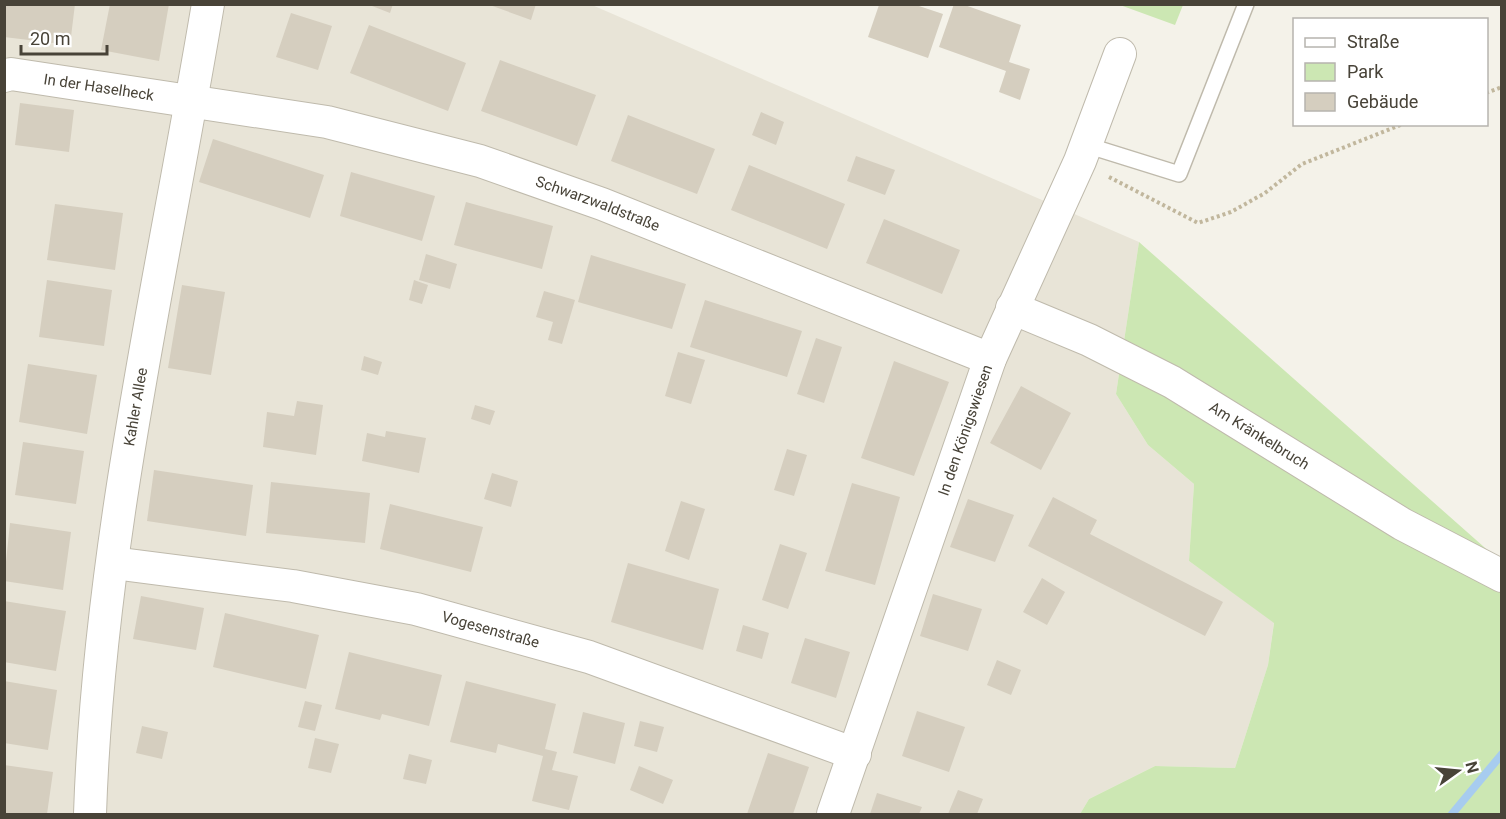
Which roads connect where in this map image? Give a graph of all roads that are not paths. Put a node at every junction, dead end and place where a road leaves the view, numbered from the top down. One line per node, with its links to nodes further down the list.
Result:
1 (208, 4): 5 (street, Kahler Allee)
2 (1246, 4): 6 (lane)
3 (1120, 54): 6 (street, In den Königswiesen)
4 (4, 76): 5 (street, In der Haselheck)
5 (192, 102): 8 (street, Schwarzwaldstraße); 9 (street, Kahler Allee)
6 (1083, 153): 7 (street, In den Königswiesen)
7 (1012, 308): 8 (street, In den Königswiesen); 10 (street, Am Kränkelbruch)
8 (990, 359): 11 (street, In den Königswiesen)
9 (113, 563): 11 (street, Vogesenstraße); 12 (street, Kahler Allee)
10 (1502, 576)
11 (855, 754): 13 (street, In den Königswiesen)
12 (90, 814)
13 (833, 814)

